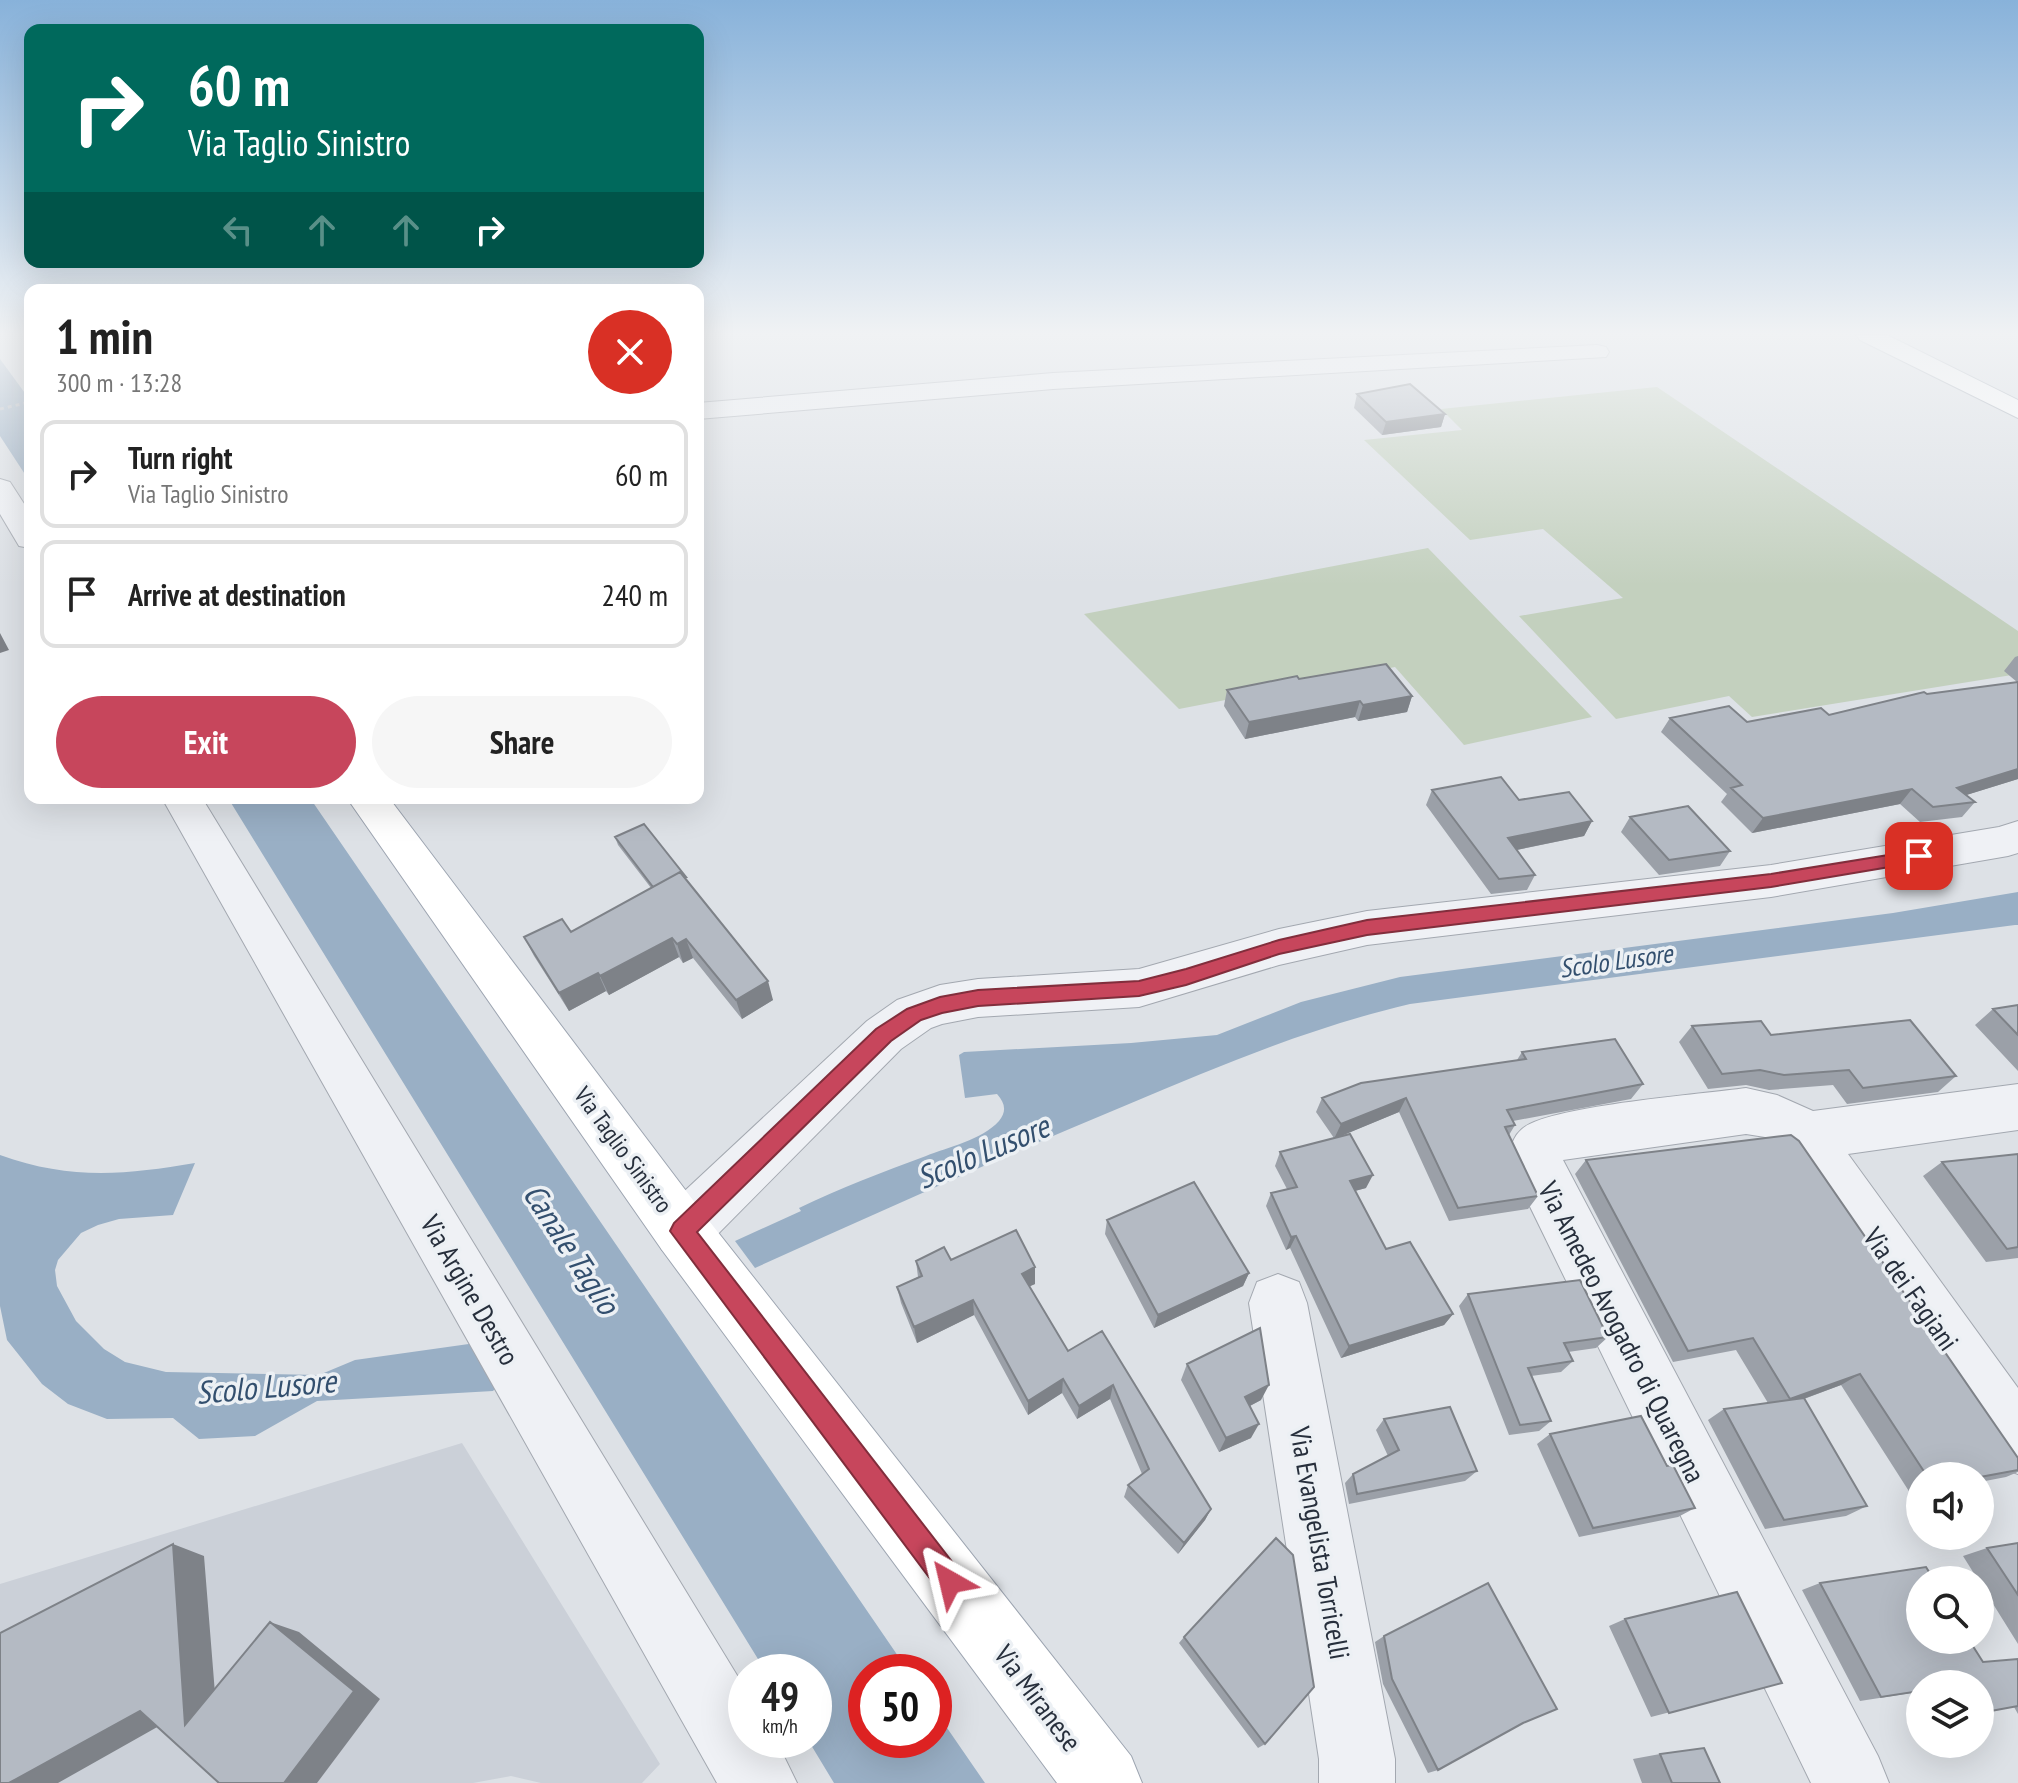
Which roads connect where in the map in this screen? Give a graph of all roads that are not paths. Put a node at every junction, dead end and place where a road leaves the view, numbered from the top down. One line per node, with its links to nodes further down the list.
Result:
1 (0, 488): 2 (street)
2 (24, 529)
3 (186, 804): 11 (street, Via Argine Destro)
4 (371, 804): 8 (main road, Via Taglio Sinistro)
5 (2018, 836): 8 (street, Via Taglio Sinistro)
6 (2018, 1107): 7 (street)
7 (1805, 1136): 10 (street, Via dei Fagiani); 14 (street, Via Amedeo Avogadro di Quaregna)
8 (682, 1231): 12 (main road, Via Miranese)
9 (1278, 1303): 13 (street, Via Evangelista Torricelli)
10 (2018, 1442)
11 (759, 1783)
12 (1104, 1783)
13 (1357, 1783)
14 (1851, 1783)

